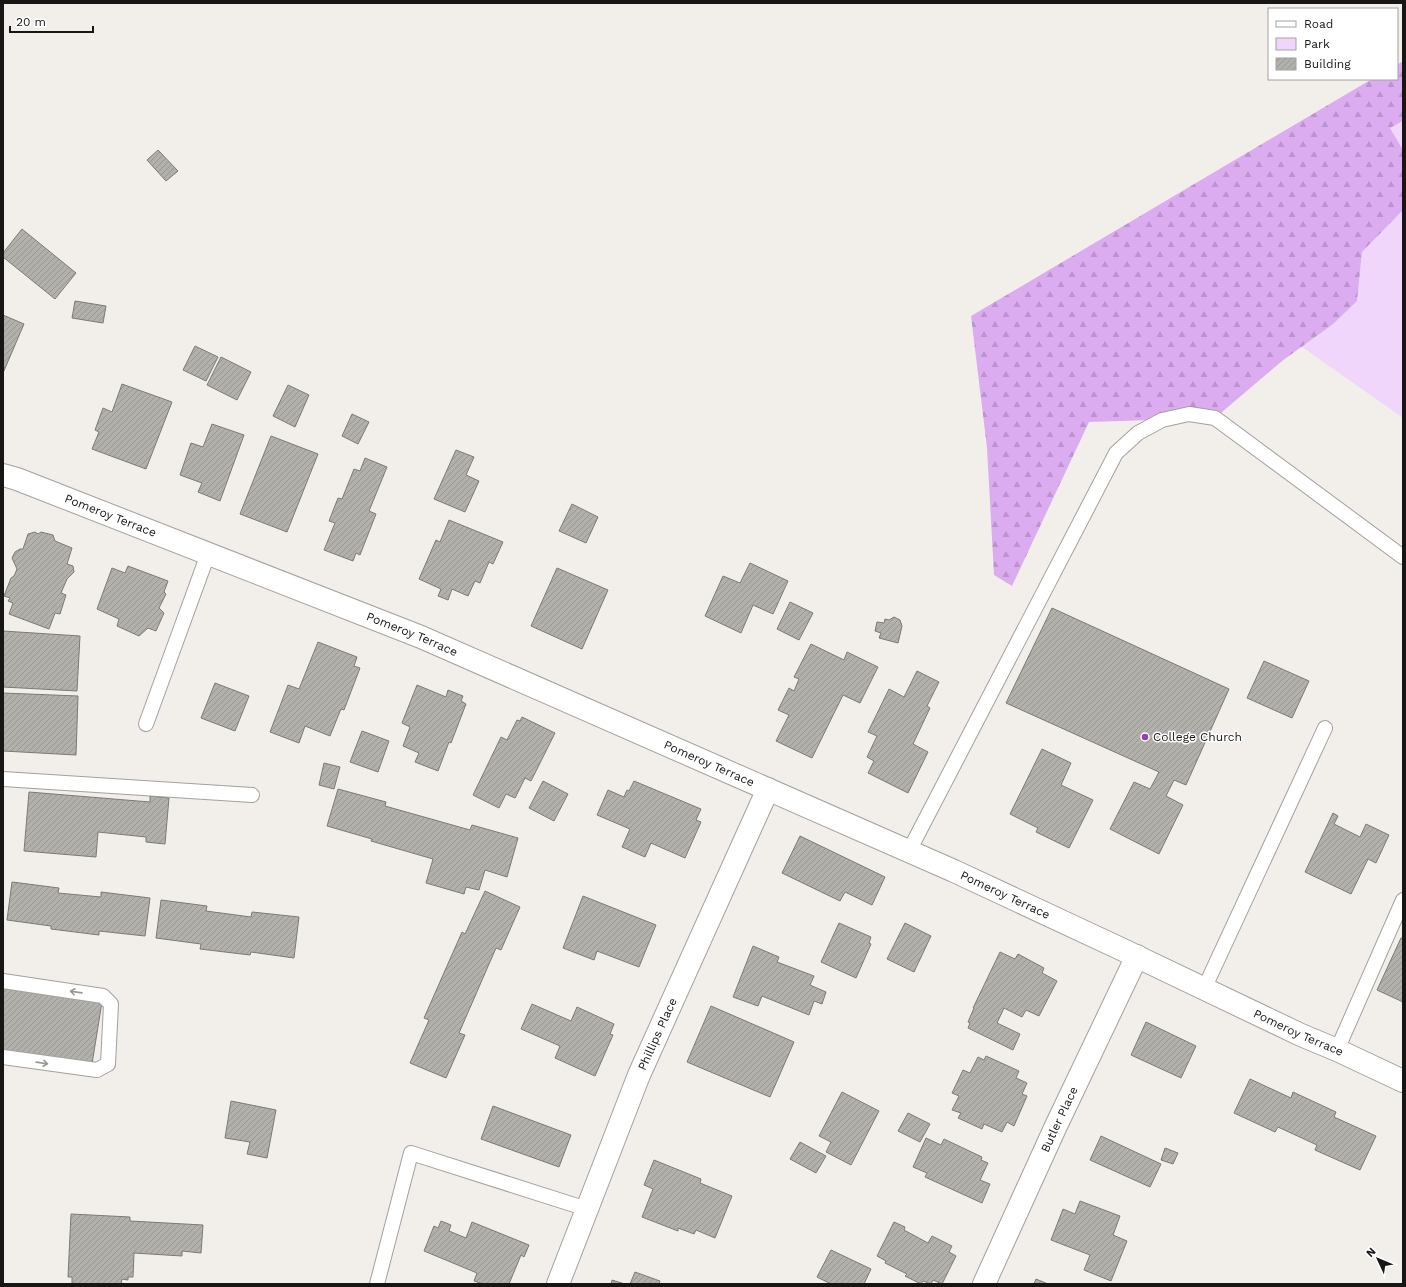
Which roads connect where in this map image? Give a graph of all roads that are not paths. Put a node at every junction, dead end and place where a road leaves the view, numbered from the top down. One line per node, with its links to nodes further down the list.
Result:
1 (3, 475): 2 (street, Pomeroy Terrace)
2 (208, 554): 4 (lane); 7 (street, Pomeroy Terrace)
3 (1403, 558): 9 (lane)
4 (146, 724)
5 (1326, 728): 13 (lane)
6 (3, 778): 8 (lane)
7 (768, 789): 9 (street, Pomeroy Terrace); 17 (street, Phillips Place)
8 (252, 795)
9 (909, 851): 11 (street, Pomeroy Terrace)
10 (1403, 900): 14 (lane)
11 (1137, 956): 13 (street, Pomeroy Terrace); 20 (street, Butler Place)
12 (3, 981): 15 (lane, one-way to 12)
13 (1204, 989): 14 (street, Pomeroy Terrace)
14 (1337, 1050): 16 (street, Pomeroy Terrace)
15 (3, 1057)
16 (1403, 1081)
17 (587, 1209): 18 (lane); 19 (street, Phillips Place)
18 (377, 1284)
19 (558, 1284)
20 (984, 1284)

